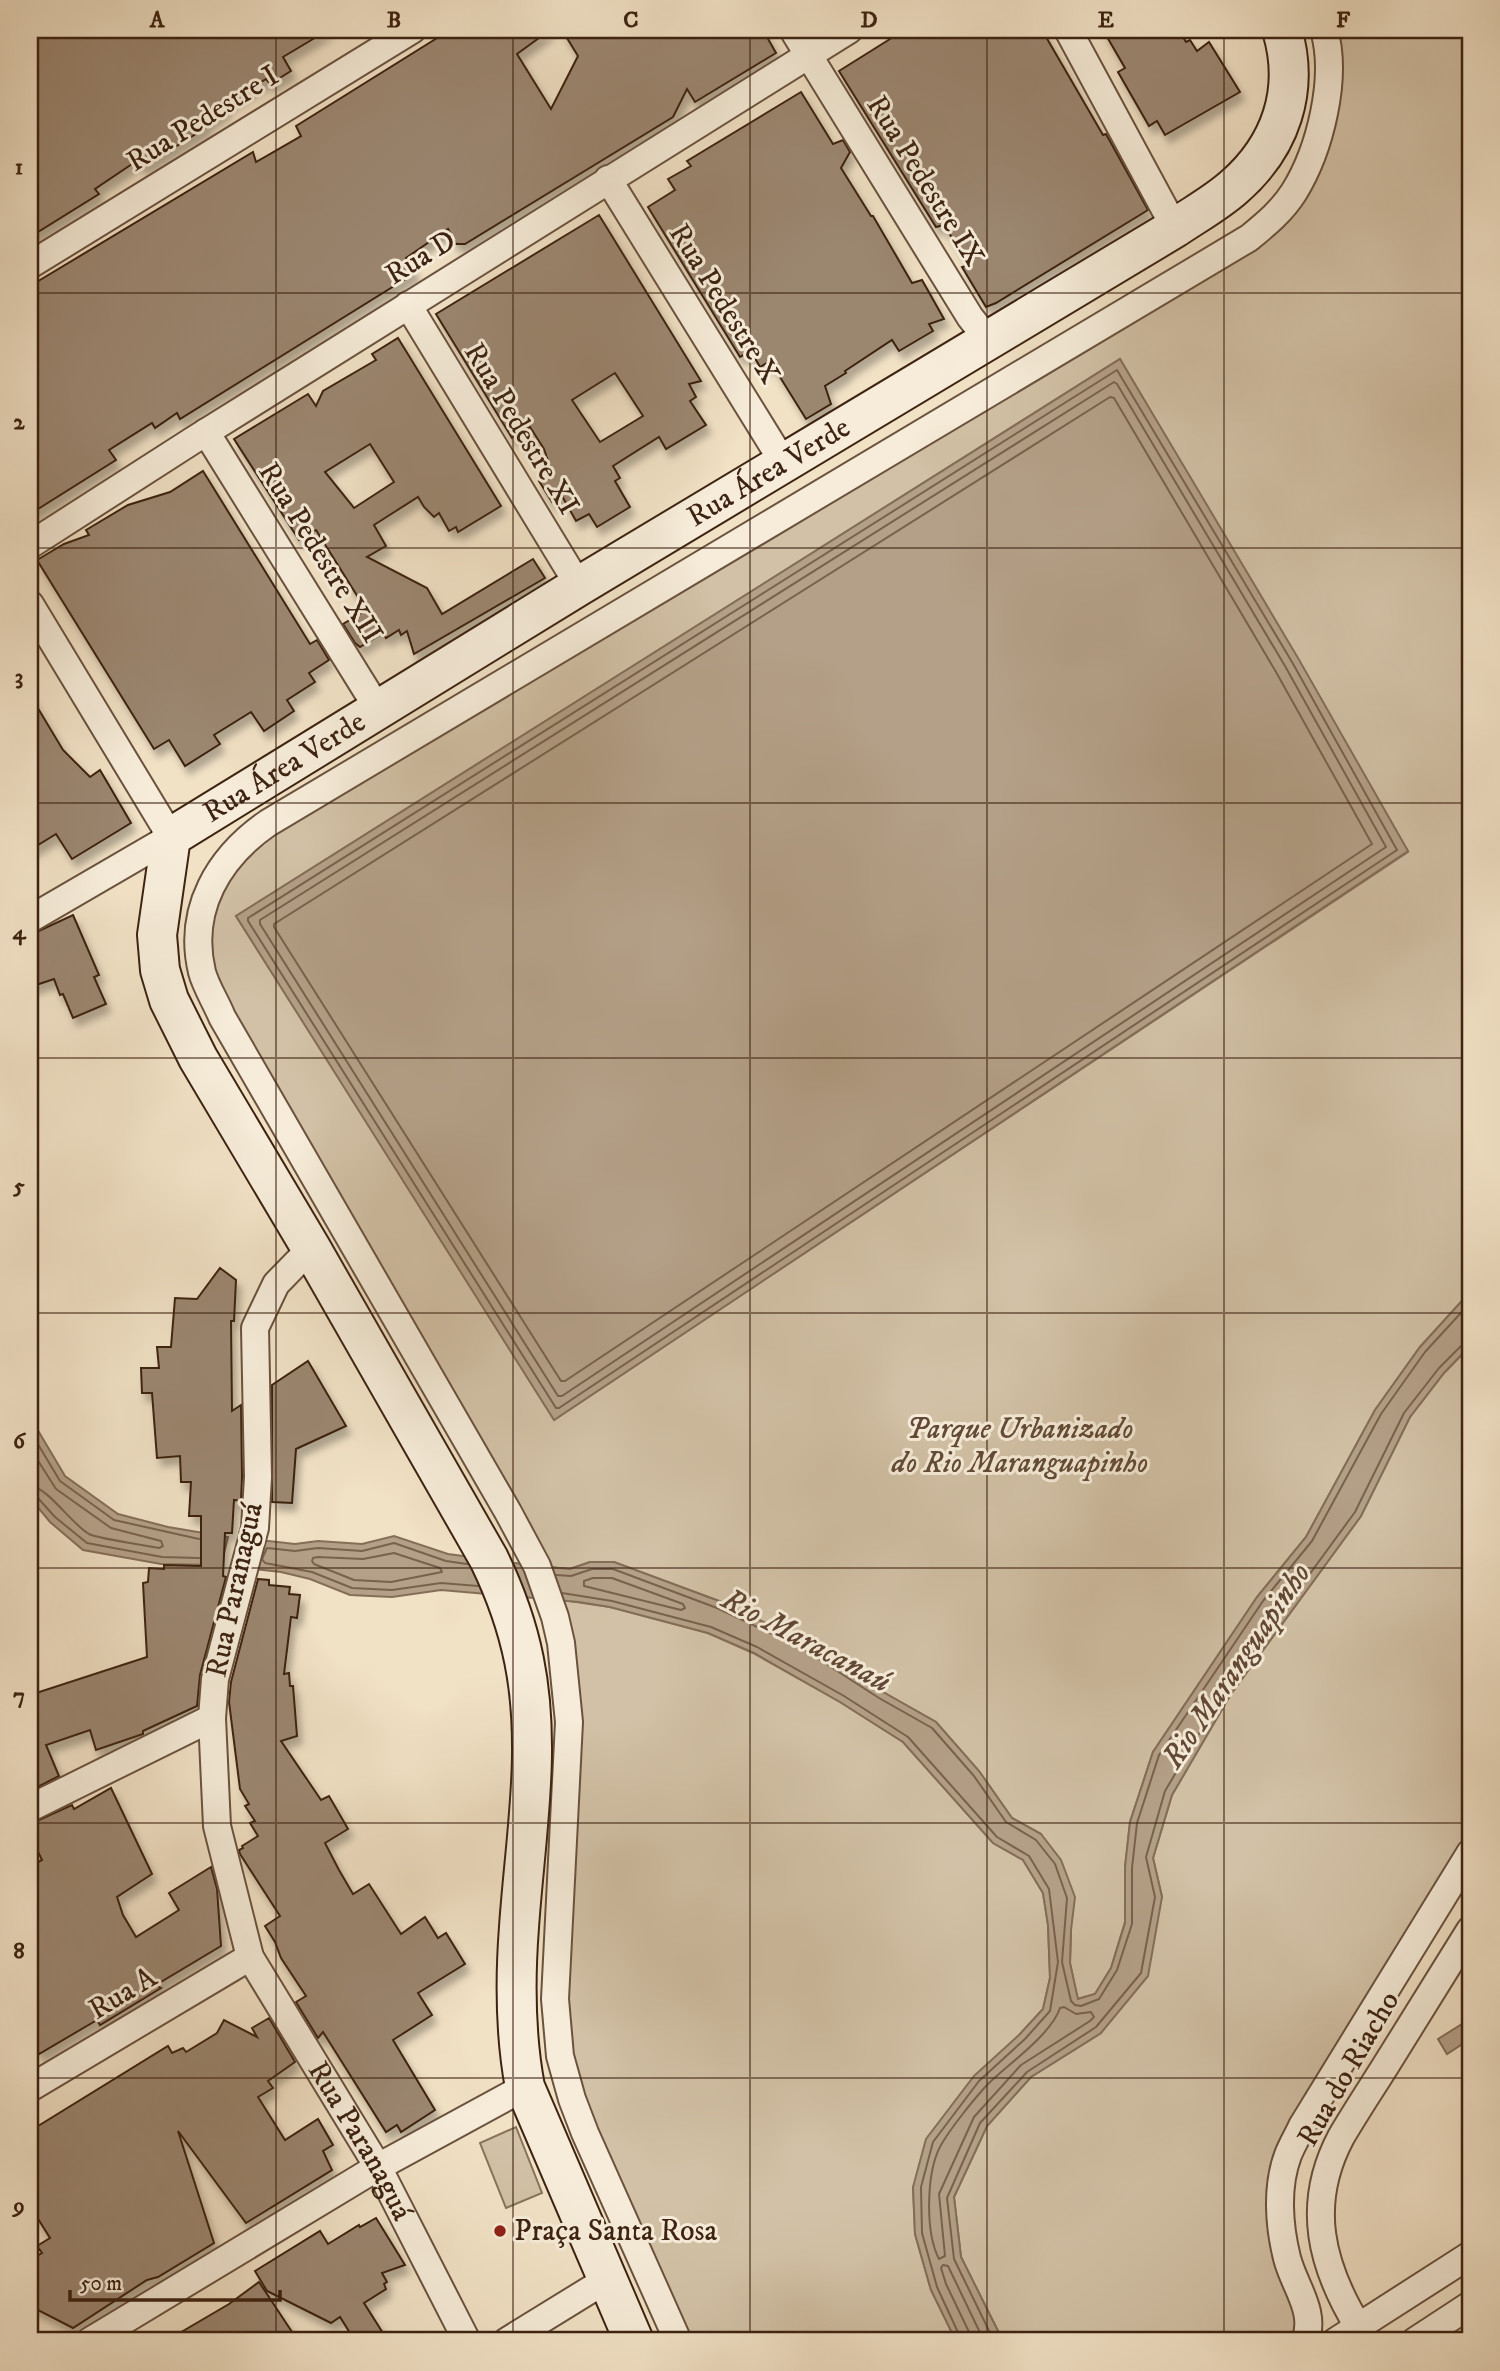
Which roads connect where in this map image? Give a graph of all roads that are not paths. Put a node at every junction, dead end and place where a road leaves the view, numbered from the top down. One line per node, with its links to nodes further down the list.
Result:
1 (412, 30): 10 (street, Rua Pedestre I)
2 (793, 30): 7 (street, Rua Pedestre IX)
3 (849, 30): 7 (street, Rua D)
4 (1068, 30): 9 (street)
5 (1282, 30): 9 (main road, Rua Área Verde)
6 (1324, 30): 38 (street)
7 (808, 55): 8 (street, Rua D); 12 (street, Rua Pedestre IX)
8 (608, 179): 11 (street, Rua D); 14 (street, Rua Pedestre X)
9 (1175, 228): 12 (main road, Rua Área Verde)
10 (30, 265)
11 (408, 305): 13 (street, Rua D); 16 (street, Rua Pedestre XI)
12 (989, 341): 14 (main road, Rua Área Verde)
13 (206, 432): 15 (street, Rua D); 18 (street, Rua Pedestre XII)
14 (783, 462): 16 (main road, Rua Área Verde)
15 (30, 545)
16 (579, 586): 18 (main road, Rua Área Verde)
17 (30, 604): 19 (street, Rua Área Verde)
18 (378, 709): 19 (main road, Rua Área Verde)
19 (171, 836): 20 (street, Rua Área Verde); 21 (main road)
20 (30, 919)
21 (311, 1248): 22 (street, Rua Paranaguá); 27 (main road)
22 (212, 1718): 23 (street); 26 (street, Rua Paranaguá)
23 (30, 1808)
24 (1470, 1853): 39 (street)
25 (1470, 1930): 33 (street, Rua do Riacho)
26 (250, 1957): 28 (street, Rua A); 29 (street, Rua Paranaguá)
27 (525, 2087): 29 (street); 31 (main road)
28 (30, 2088)
29 (378, 2167): 34 (street); 35 (street, Rua Paranaguá)
30 (1470, 2255): 33 (street)
31 (606, 2280): 36 (street); 37 (main road)
32 (1470, 2305): 40 (street)
33 (1348, 2334)
34 (90, 2341)
35 (467, 2341)
36 (507, 2341)
37 (634, 2341)
38 (678, 2341)
39 (1305, 2341)
40 (1415, 2341)

